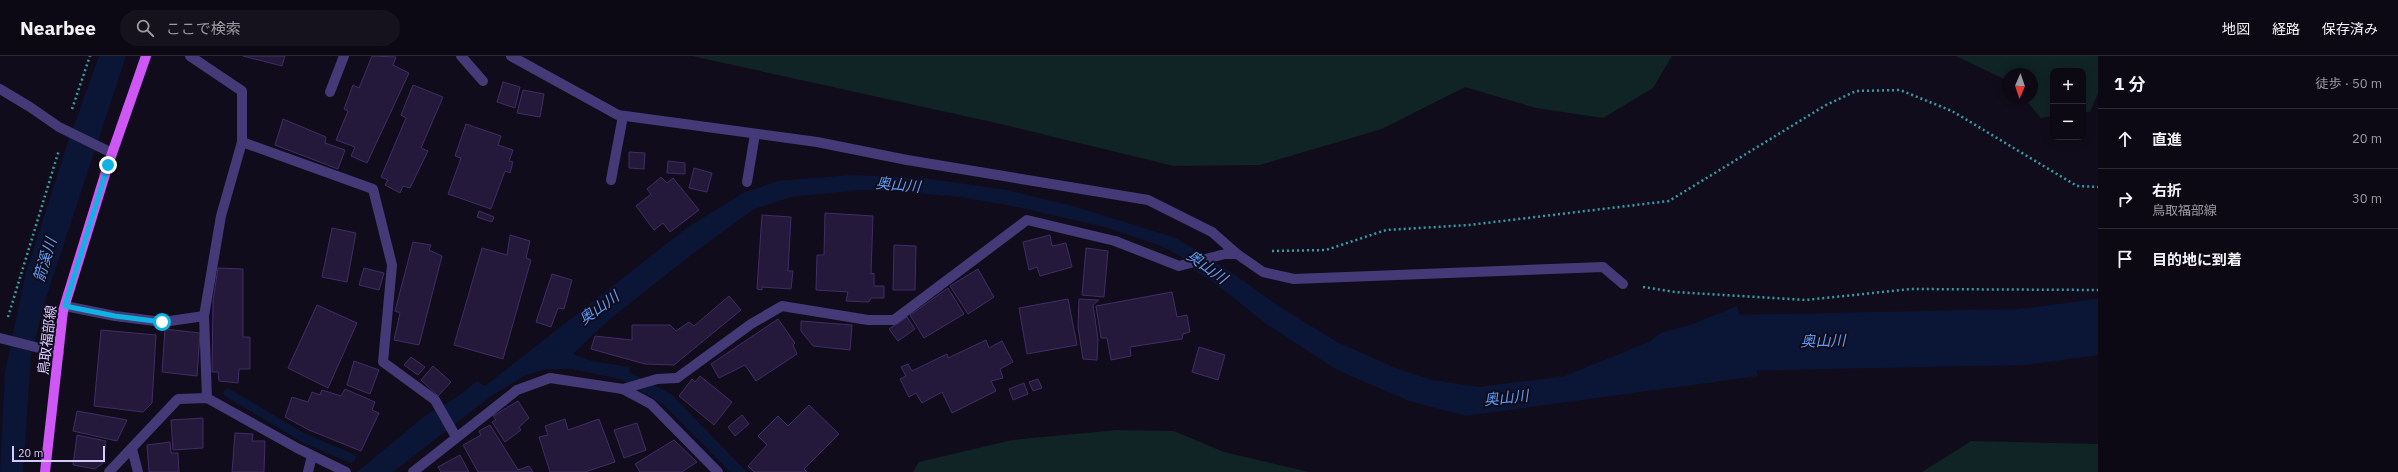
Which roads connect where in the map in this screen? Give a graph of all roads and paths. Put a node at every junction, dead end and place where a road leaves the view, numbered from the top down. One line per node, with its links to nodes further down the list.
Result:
1 (90, 56): 11 (path)
2 (146, 56): 15 (main road, 鳥取福部線)
3 (190, 56): 13 (street)
4 (344, 56): 9 (street)
5 (461, 56): 7 (street)
6 (511, 56): 10 (street)
7 (483, 81)
8 (0, 89): 15 (street)
9 (330, 92)
10 (623, 116): 12 (street); 16 (street)
11 (70, 117)
12 (755, 134): 17 (street); 19 (street)
13 (242, 142): 23 (street); 28 (street)
14 (60, 148): 24 (path)
15 (112, 153): 22 (main road, 鳥取福部線)
16 (611, 180)
17 (747, 182)
18 (2098, 187): 19 (path)
19 (1237, 254): 20 (street); 26 (street)
20 (1622, 284): 21 (path)
21 (2098, 290)
22 (65, 306): 23 (street); 25 (main road, 鳥取福部線)
23 (204, 316): 27 (street)
24 (1, 339): 25 (street)
25 (59, 353): 31 (main road, 鳥取福部線)
26 (623, 389): 28 (street); 37 (street)
27 (207, 398): 29 (street); 30 (street)
28 (456, 438): 36 (street)
29 (132, 449): 32 (street); 33 (street)
30 (312, 456): 34 (street); 35 (street)
31 (45, 472)
32 (109, 472)
33 (138, 472)
34 (308, 472)
35 (346, 472)
36 (413, 472)
37 (718, 472)

